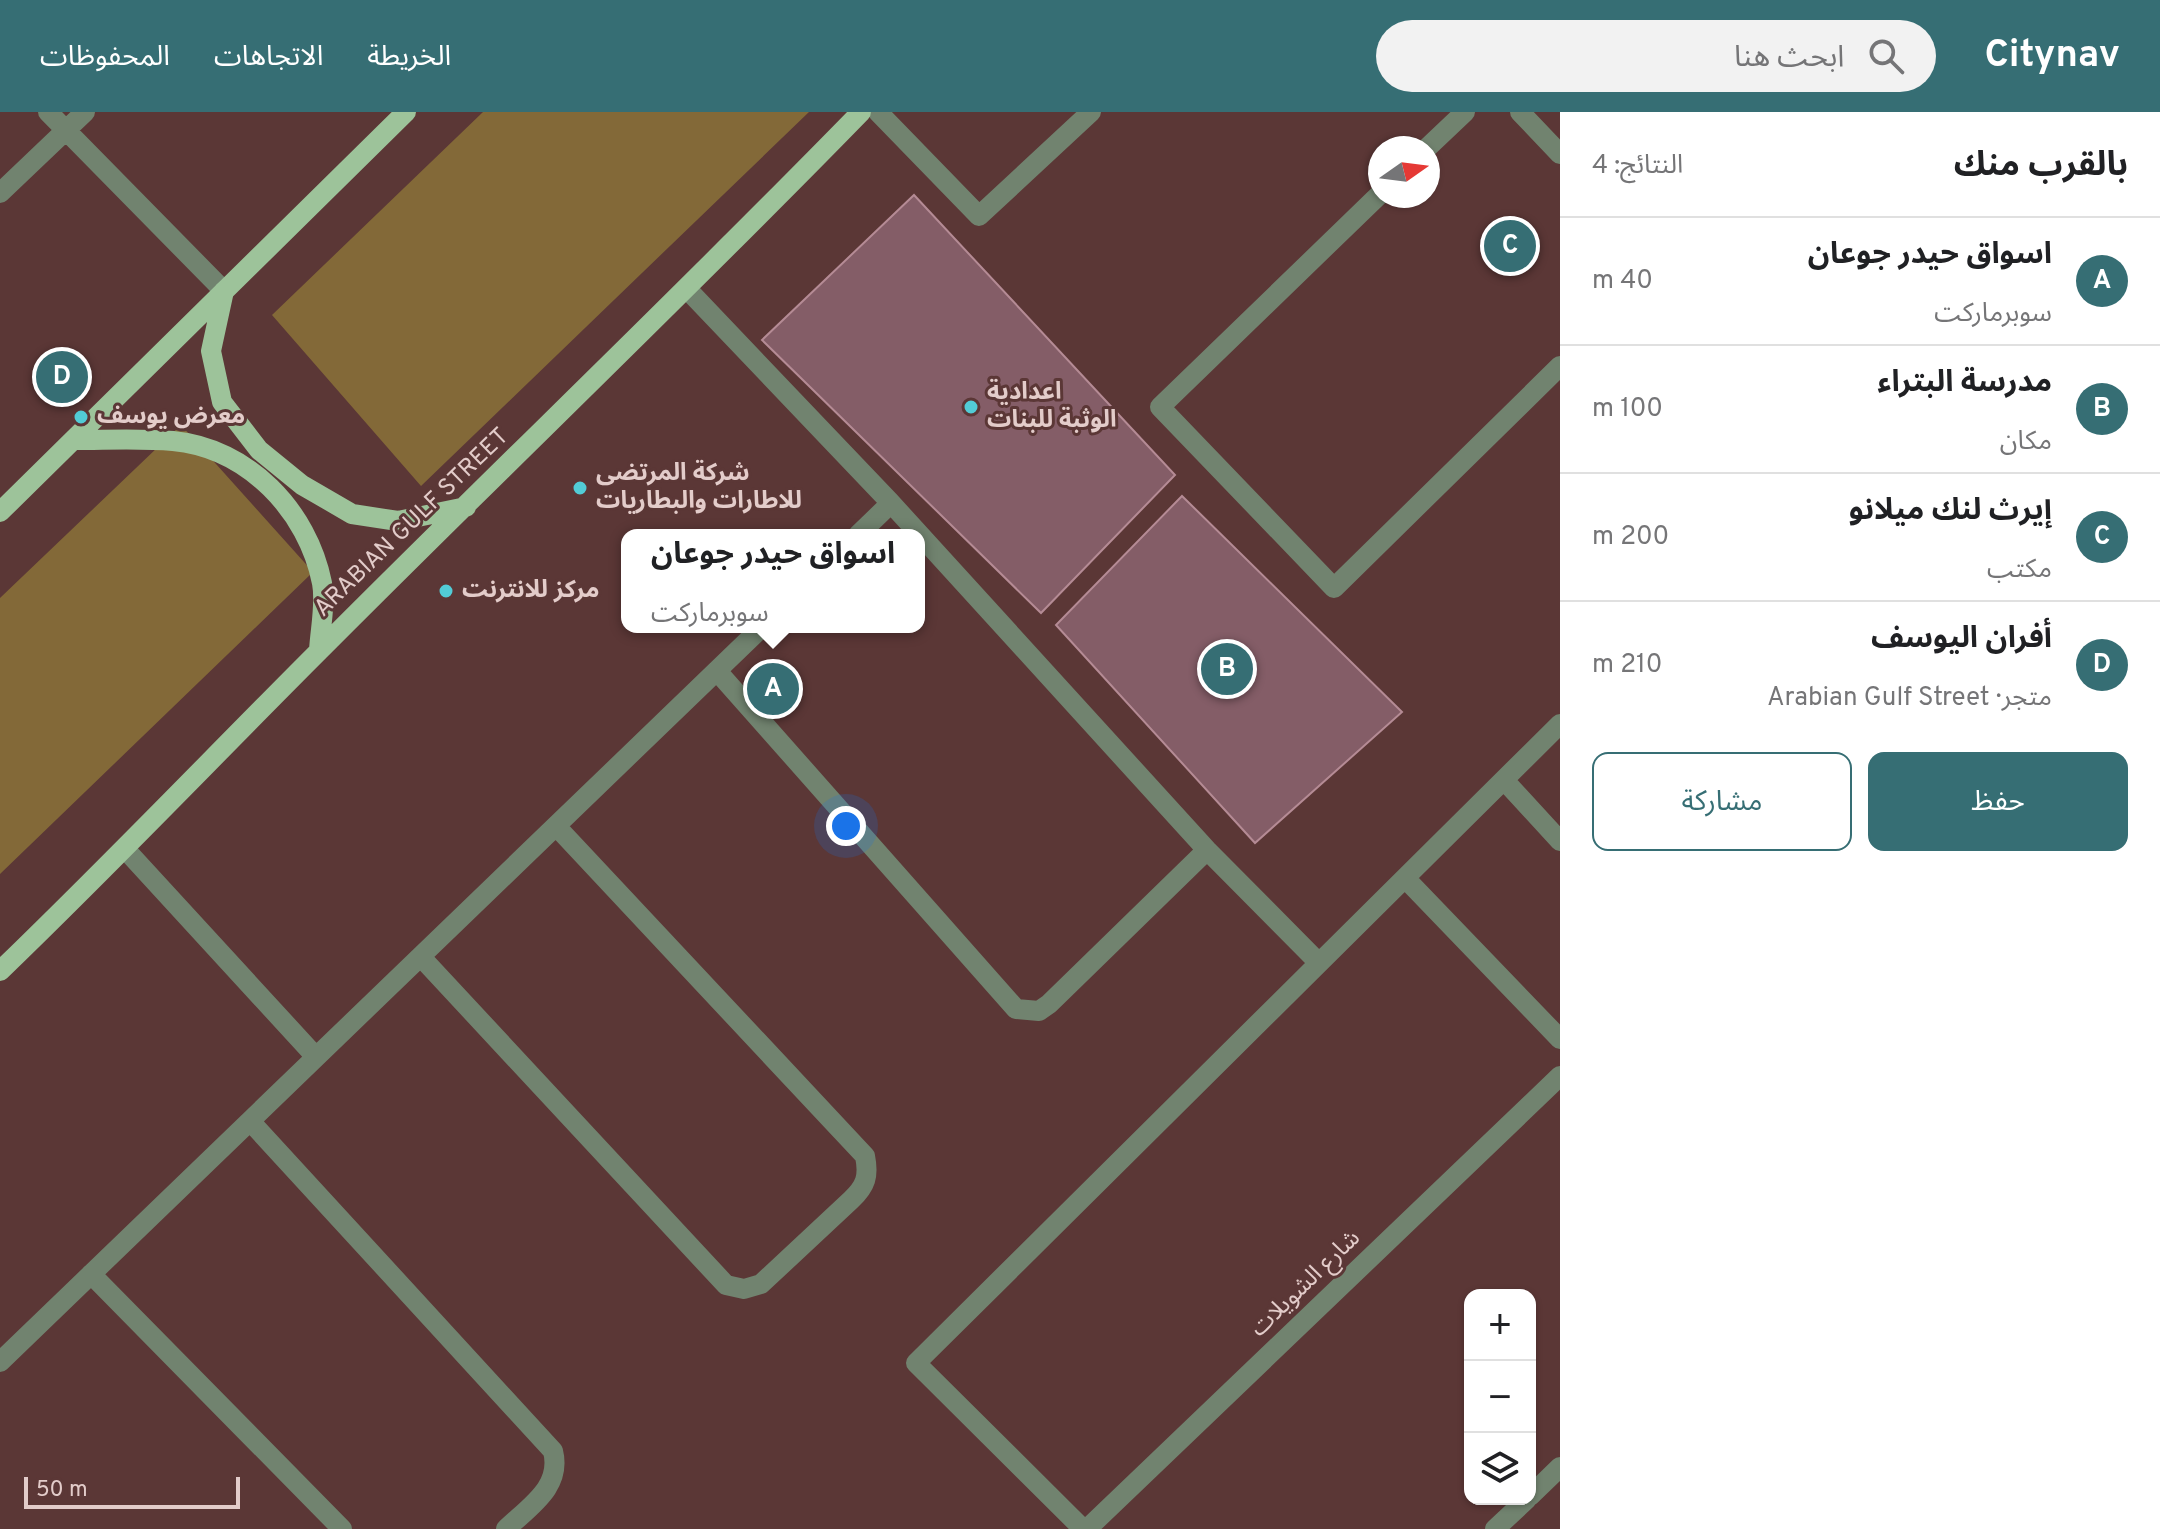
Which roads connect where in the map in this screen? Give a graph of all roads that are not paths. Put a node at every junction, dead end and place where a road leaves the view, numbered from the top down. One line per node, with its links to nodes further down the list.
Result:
1 (48, 112): 9 (street)
2 (85, 112): 9 (street)
3 (406, 112): 15 (main road)
4 (861, 112): 14 (main road, ARABIAN GULF STREET)
5 (878, 112): 6 (street)
6 (1091, 112)
7 (1465, 112): 10 (street)
8 (1520, 112): 11 (street)
9 (66, 130): 12 (street); 15 (street)
10 (1440, 136)
11 (1560, 154)
12 (0, 193)
13 (1368, 206): 16 (street)
14 (688, 290): 18 (street); 19 (main road, ARABIAN GULF STREET)
15 (224, 291): 17 (main road); 19 (main road)
16 (1560, 366)
17 (74, 440): 20 (main road); 25 (main road)
18 (891, 503): 21 (street); 22 (street)
19 (466, 507): 25 (main road, ARABIAN GULF STREET)
20 (0, 512)
21 (864, 529)
22 (915, 529)
23 (925, 540): 32 (street)
24 (756, 633): 26 (street)
25 (319, 651): 31 (main road, ARABIAN GULF STREET)
26 (717, 671): 29 (street); 32 (street)
27 (1560, 724): 28 (street)
28 (1504, 780): 30 (street); 33 (street)
29 (556, 826): 34 (street); 34 (street)
30 (1560, 841)
31 (126, 850): 36 (main road, ARABIAN GULF STREET); 38 (street)
32 (1207, 850): 35 (street)
33 (1405, 878): 35 (street); 37 (street)
34 (421, 957): 38 (street)
35 (1319, 963): 48 (street)
36 (0, 971)
37 (1560, 1039)
38 (316, 1057): 40 (street)
39 (1560, 1076): 48 (street, شارع الشويلات)
40 (250, 1121): 41 (street); 47 (street)
41 (91, 1274): 42 (street); 46 (street)
42 (0, 1362)
43 (1560, 1467): 44 (street)
44 (1536, 1490)
45 (1521, 1505): 49 (street)
46 (342, 1529)
47 (506, 1529)
48 (1085, 1529)
49 (1495, 1529)

